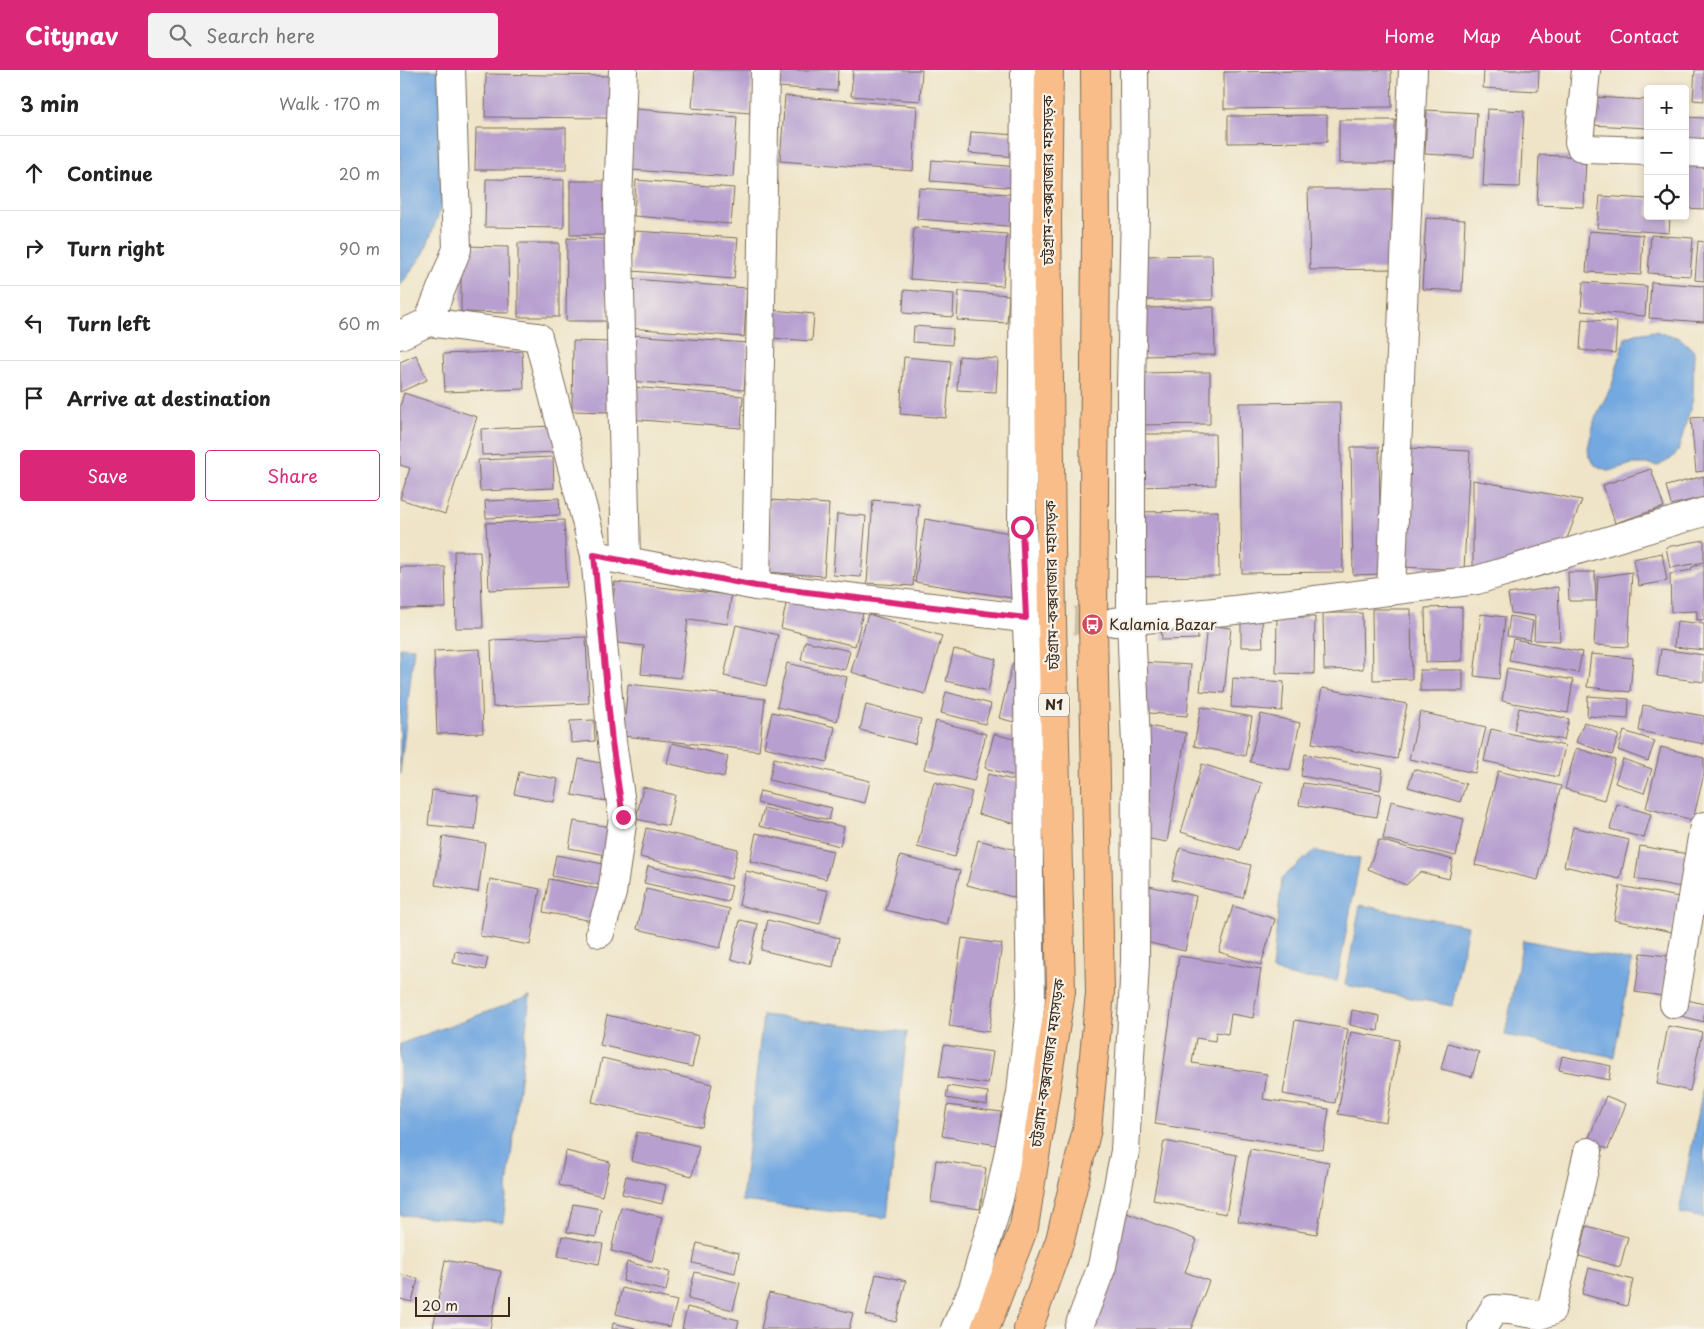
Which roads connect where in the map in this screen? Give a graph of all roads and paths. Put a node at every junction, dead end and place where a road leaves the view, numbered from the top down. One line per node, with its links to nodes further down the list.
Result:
1 (451, 70): 13 (street)
2 (623, 70): 17 (street)
3 (765, 70): 18 (street)
4 (1025, 70): 20 (street)
5 (1048, 70): 27 (highway, চট্টগ্রাম-কক্সবাজার মহাসড়ক / N1)
6 (1096, 70): 28 (highway)
7 (1134, 70): 21 (street)
8 (1413, 70): 19 (street)
9 (1586, 70): 10 (street)
10 (1644, 151)
11 (1689, 152): 12 (street)
12 (1704, 152)
13 (428, 322): 14 (street); 16 (street)
14 (400, 335)
15 (1704, 512): 19 (street)
16 (594, 555): 17 (street); 23 (street)
17 (626, 561): 18 (street)
18 (756, 586): 20 (street)
19 (1391, 591): 21 (street)
20 (1029, 618): 26 (street)
21 (1123, 621): 29 (street)
22 (1704, 826): 24 (street)
23 (600, 933)
24 (1674, 1004)
25 (1588, 1152): 30 (street)
26 (955, 1329)
27 (985, 1329)
28 (1028, 1329)
29 (1078, 1329)
30 (1482, 1329)

